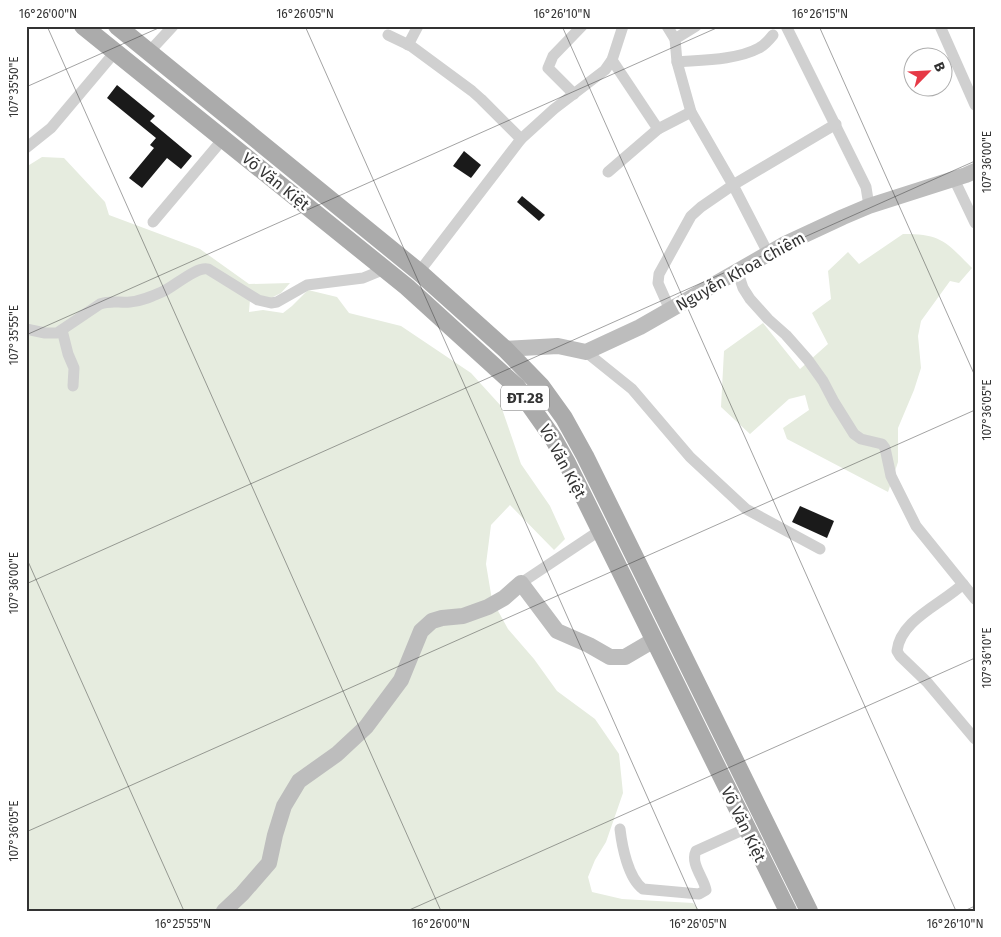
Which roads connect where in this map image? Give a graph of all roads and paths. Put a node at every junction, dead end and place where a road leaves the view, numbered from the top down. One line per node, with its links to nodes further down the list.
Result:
1 (83, 26): 15 (main road, Võ Văn Kiệt / ĐT.28)
2 (117, 26): 16 (main road, Võ Văn Kiệt / ĐT.28)
3 (173, 26): 16 (street)
4 (418, 26): 14 (street)
5 (582, 26): 20 (street)
6 (623, 26): 17 (street)
7 (667, 26): 13 (street)
8 (696, 26): 13 (street)
9 (786, 26): 11 (street); 24 (street)
10 (940, 26): 22 (street)
11 (771, 30): 18 (street)
12 (388, 35): 14 (street)
13 (675, 40): 18 (street)
14 (408, 45): 27 (street)
15 (115, 52): 21 (main road, Võ Văn Kiệt / ĐT.28); 28 (street)
16 (149, 52): 19 (main road, Võ Văn Kiệt / ĐT.28)
17 (612, 60): 20 (street); 25 (street)
18 (677, 62): 23 (street)
19 (190, 85): 21 (main road); 39 (main road, Võ Văn Kiệt / ĐT.28)
20 (574, 94): 27 (street)
21 (177, 102): 26 (main road, Võ Văn Kiệt / ĐT.28)
22 (975, 106)
23 (691, 112): 25 (street); 32 (street)
24 (836, 124): 32 (street); 33 (street)
25 (658, 129): 30 (street)
26 (223, 139): 34 (street); 37 (main road, Võ Văn Kiệt / ĐT.28)
27 (521, 140): 39 (street)
28 (28, 143)
29 (975, 171): 31 (street, Nguyễn Khoa Chiêm)
30 (608, 172)
31 (954, 179): 33 (street, Nguyễn Khoa Chiêm); 35 (street)
32 (733, 185): 36 (street); 40 (street)
33 (869, 206): 36 (street, Nguyễn Khoa Chiêm)
34 (153, 222)
35 (975, 223)
36 (768, 253): 38 (street, Nguyễn Khoa Chiêm)
37 (384, 269): 42 (street); 45 (main road, Võ Văn Kiệt / ĐT.28)
38 (737, 270): 40 (street, Nguyễn Khoa Chiêm); 50 (street)
39 (419, 272): 43 (main road, Võ Văn Kiệt / ĐT.28)
40 (670, 310): 44 (street, Nguyễn Khoa Chiêm)
41 (26, 329): 42 (street)
42 (62, 330): 46 (street)
43 (505, 349): 44 (street); 45 (main road); 52 (main road, Võ Văn Kiệt / ĐT.28)
44 (586, 352): 48 (street)
45 (491, 364): 47 (main road, Võ Văn Kiệt / ĐT.28)
46 (73, 386)
47 (599, 531): 49 (street); 53 (main road, Võ Văn Kiệt / ĐT.28)
48 (820, 549)
49 (521, 584): 53 (street); 57 (street)
50 (963, 584): 51 (street); 54 (street)
51 (975, 599)
52 (672, 632): 53 (main road); 59 (main road, Võ Văn Kiệt / ĐT.28)
53 (654, 640): 55 (main road, Võ Văn Kiệt / ĐT.28)
54 (975, 739)
55 (746, 828): 56 (street); 58 (main road, Võ Văn Kiệt / ĐT.28)
56 (620, 829)
57 (224, 911)
58 (788, 911)
59 (809, 911)

